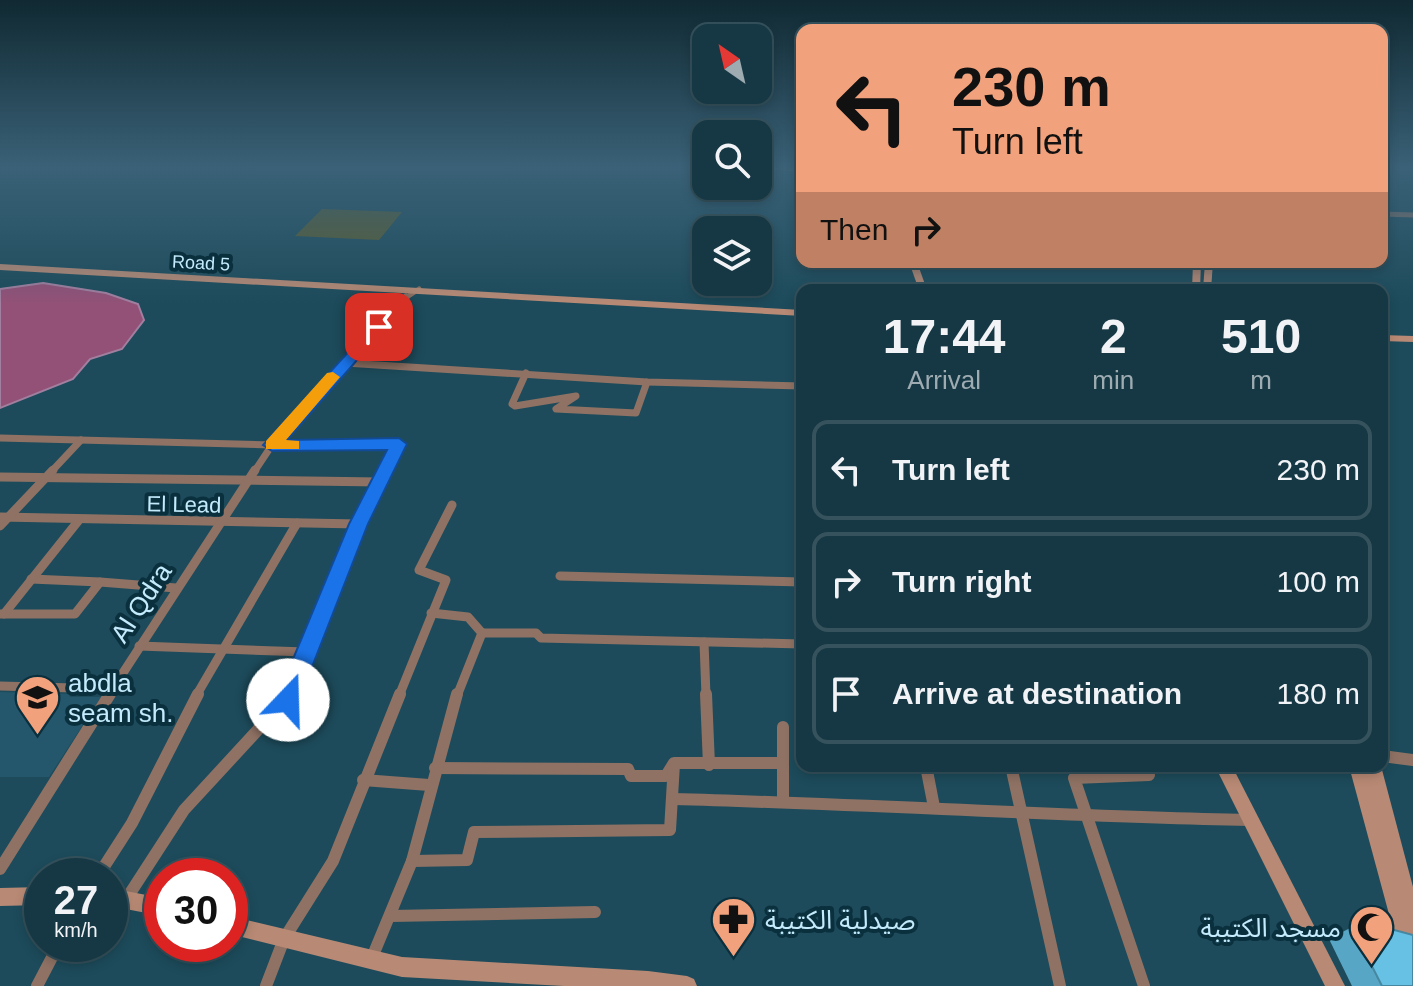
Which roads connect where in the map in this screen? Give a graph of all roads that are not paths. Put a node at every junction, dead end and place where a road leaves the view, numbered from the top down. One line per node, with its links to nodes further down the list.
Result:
1 (1388, 214): 2 (street)
2 (1413, 215)
3 (0, 267): 4 (main road, Road 5)
4 (419, 289): 5 (main road, Road 5); 8 (street, Al Qdra)
5 (796, 313)
6 (1388, 338): 7 (main road)
7 (1413, 339)
8 (345, 363): 9 (street); 14 (street, Al Qdra)
9 (526, 373): 10 (street); 10 (street)
10 (647, 382): 11 (street)
11 (796, 386)
12 (0, 438): 13 (street)
13 (81, 440): 14 (street); 16 (street)
14 (272, 445): 17 (street, Al Qdra); 18 (street)
15 (0, 477): 16 (street)
16 (46, 477): 17 (street); 20 (street)
17 (247, 482): 18 (street); 22 (street, Al Qdra)
18 (380, 482): 24 (street)
19 (452, 505): 31 (street)
20 (4, 517): 21 (street, El Lead); 25 (street)
21 (79, 520): 22 (street, El Lead); 27 (street)
22 (221, 522): 23 (street, El Lead); 30 (street, Al Qdra)
23 (297, 523): 24 (street, El Lead); 37 (street)
24 (359, 524): 38 (street)
25 (0, 526)
26 (560, 576): 29 (street)
27 (31, 579): 28 (street); 32 (street)
28 (100, 582): 30 (street); 32 (street)
29 (796, 582)
30 (176, 588): 36 (street, Al Qdra)
31 (431, 613): 33 (street); 54 (street)
32 (2, 614)
33 (482, 633): 34 (street); 47 (street)
34 (704, 642): 35 (street); 46 (street)
35 (796, 644)
36 (139, 646): 37 (street); 40 (street, Al Qdra)
37 (222, 650): 38 (street); 62 (street)
38 (306, 652): 65 (street)
39 (0, 686): 40 (street)
40 (111, 689): 64 (street, Al Qdra)
41 (783, 727): 45 (street)
42 (1388, 757): 43 (street)
43 (1413, 760)
44 (674, 763): 46 (street); 47 (street); 56 (street)
45 (782, 763): 46 (street); 57 (street)
46 (709, 765)
47 (435, 768): 55 (street)
48 (927, 772): 58 (street)
49 (1012, 772): 59 (street)
50 (1148, 772): 60 (street)
51 (1226, 772): 61 (main road)
52 (1359, 772): 75 (main road)
53 (1375, 772): 70 (main road)
54 (363, 780): 55 (street); 72 (street)
55 (429, 785): 63 (street)
56 (673, 799): 57 (street); 63 (street)
57 (783, 802): 58 (street)
58 (934, 807): 59 (street)
59 (1023, 815): 60 (street); 79 (street)
60 (1089, 817): 61 (street); 80 (street)
61 (1249, 820): 81 (main road)
62 (110, 858)
63 (412, 861): 69 (street)
64 (0, 869)
65 (128, 884)
66 (24, 896): 67 (main road)
67 (0, 897)
68 (595, 912): 69 (street)
69 (391, 916): 73 (street)
70 (1413, 922)
71 (248, 930): 72 (main road)
72 (284, 939): 73 (main road); 77 (street)
73 (371, 960): 78 (main road)
74 (50, 962): 76 (street)
75 (1413, 966)
76 (37, 986)
77 (266, 986)
78 (687, 986)
79 (1060, 986)
80 (1144, 986)
81 (1335, 986)

